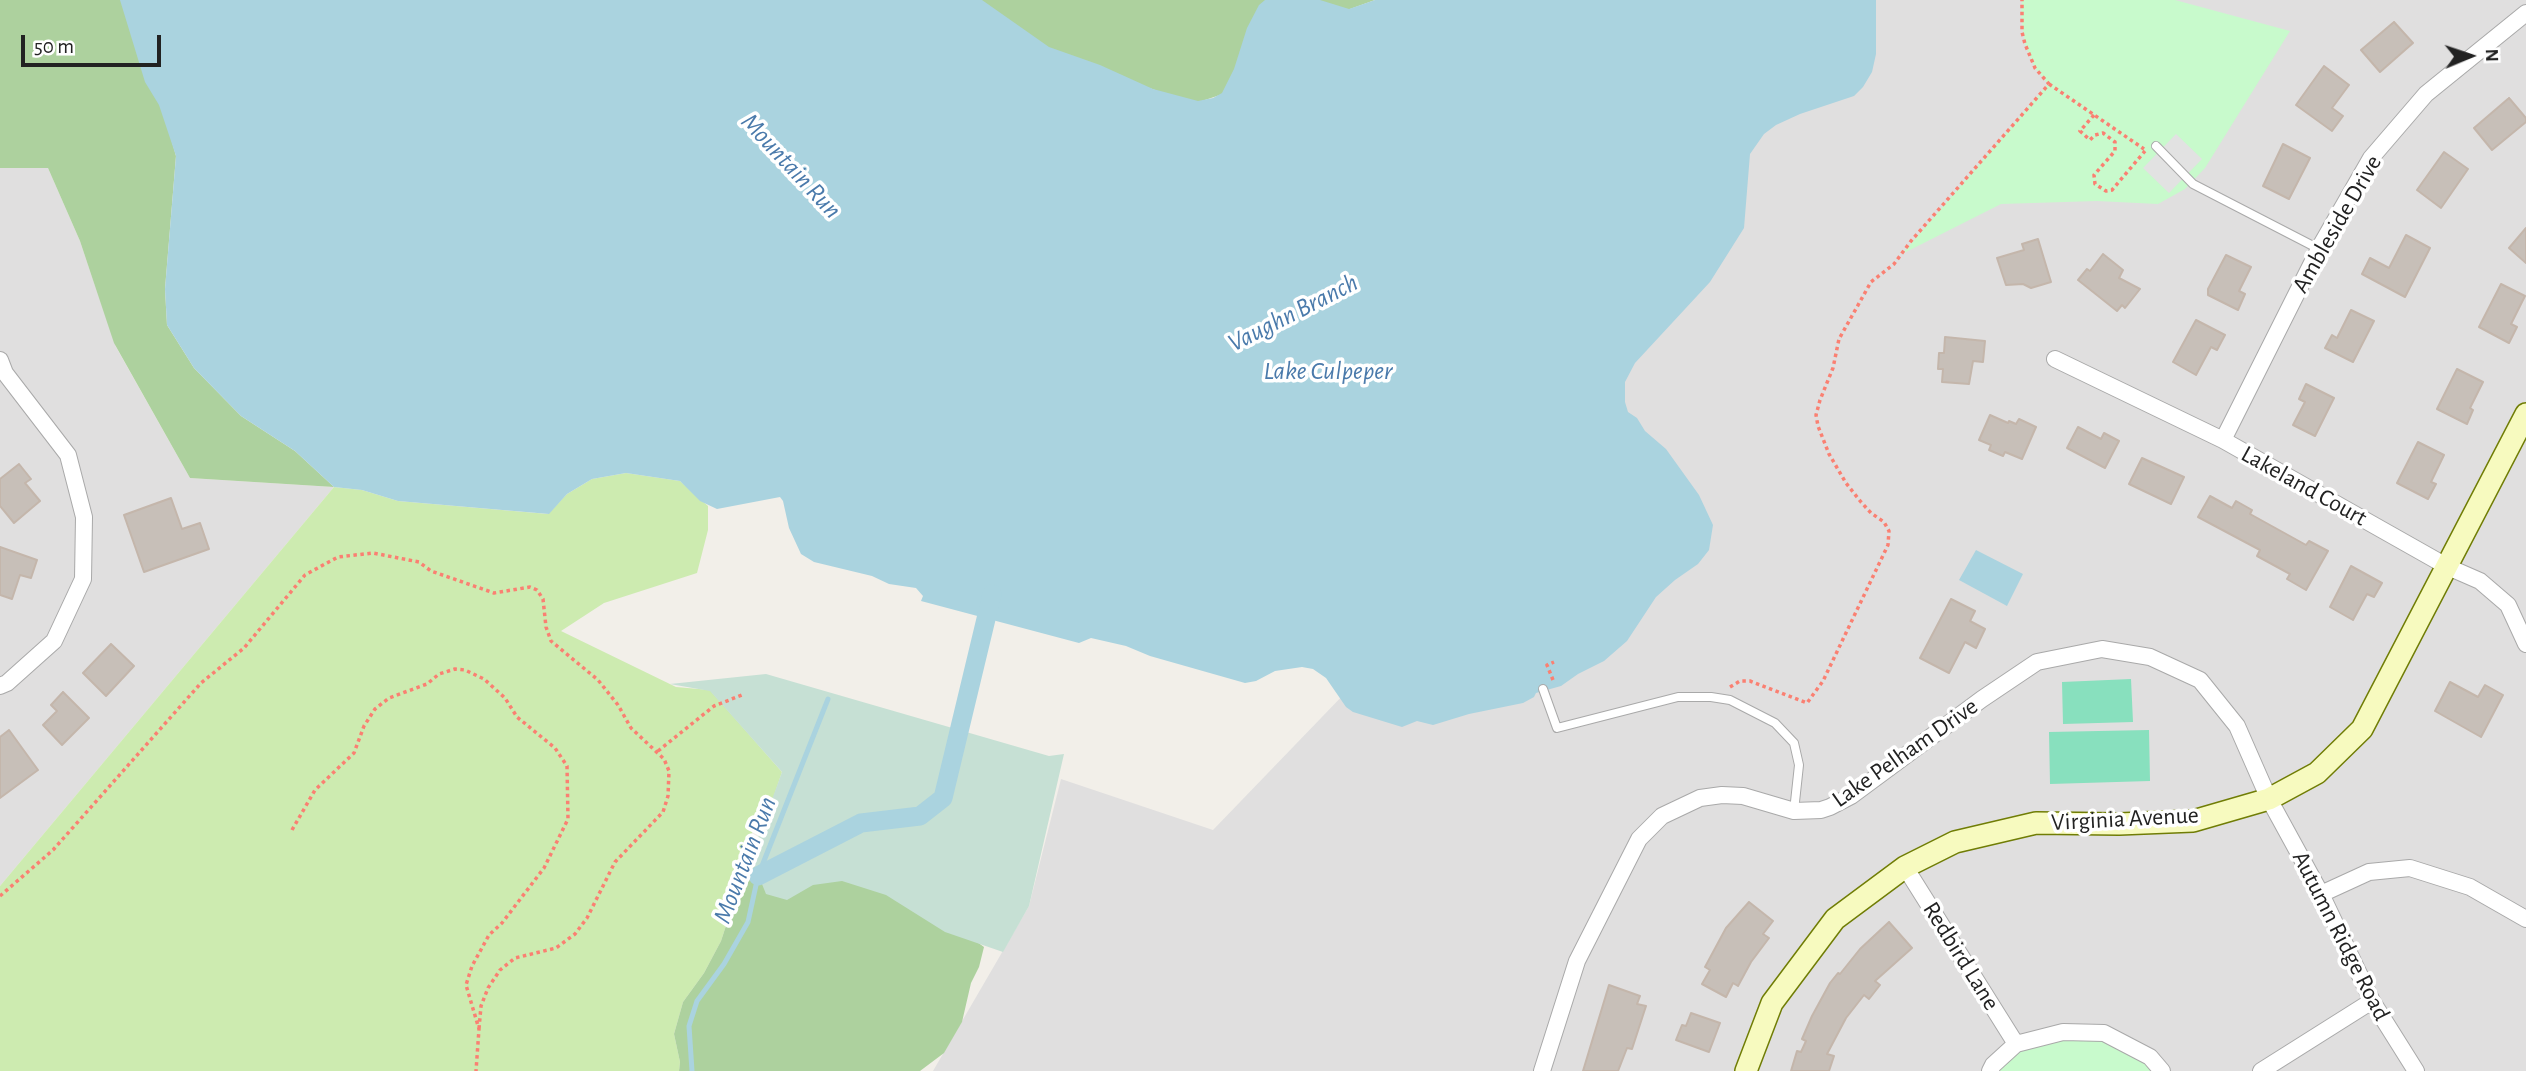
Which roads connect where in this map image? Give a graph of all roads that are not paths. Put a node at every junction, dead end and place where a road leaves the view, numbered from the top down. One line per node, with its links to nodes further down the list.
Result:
1 (2526, 13): 3 (street, Ambleside Drive)
2 (2155, 146): 3 (lane)
3 (2319, 250): 7 (street, Ambleside Drive)
4 (2055, 359): 7 (street, Lakeland Court)
5 (0, 360): 10 (street)
6 (2526, 414): 8 (street, Virginia Avenue)
7 (2223, 440): 8 (street, Lakeland Court)
8 (2448, 567): 9 (street, Lakeland Court); 12 (street, Virginia Avenue)
9 (2526, 644)
10 (0, 686)
11 (1543, 689): 13 (lane)
12 (2269, 799): 13 (street, Lake Pelham Drive); 14 (street, Virginia Avenue); 15 (street, Autumn Ridge Road)
13 (1794, 811): 19 (street, Lake Pelham Drive)
14 (1905, 867): 18 (street, Redbird Lane); 20 (street, Virginia Avenue)
15 (2321, 894): 16 (street); 17 (street, Autumn Ridge Road)
16 (2526, 919)
17 (2372, 1001): 23 (street); 24 (street, Autumn Ridge Road)
18 (2017, 1044): 21 (street); 22 (street)
19 (1542, 1071)
20 (1746, 1071)
21 (1990, 1071)
22 (2162, 1071)
23 (2261, 1071)
24 (2416, 1071)

